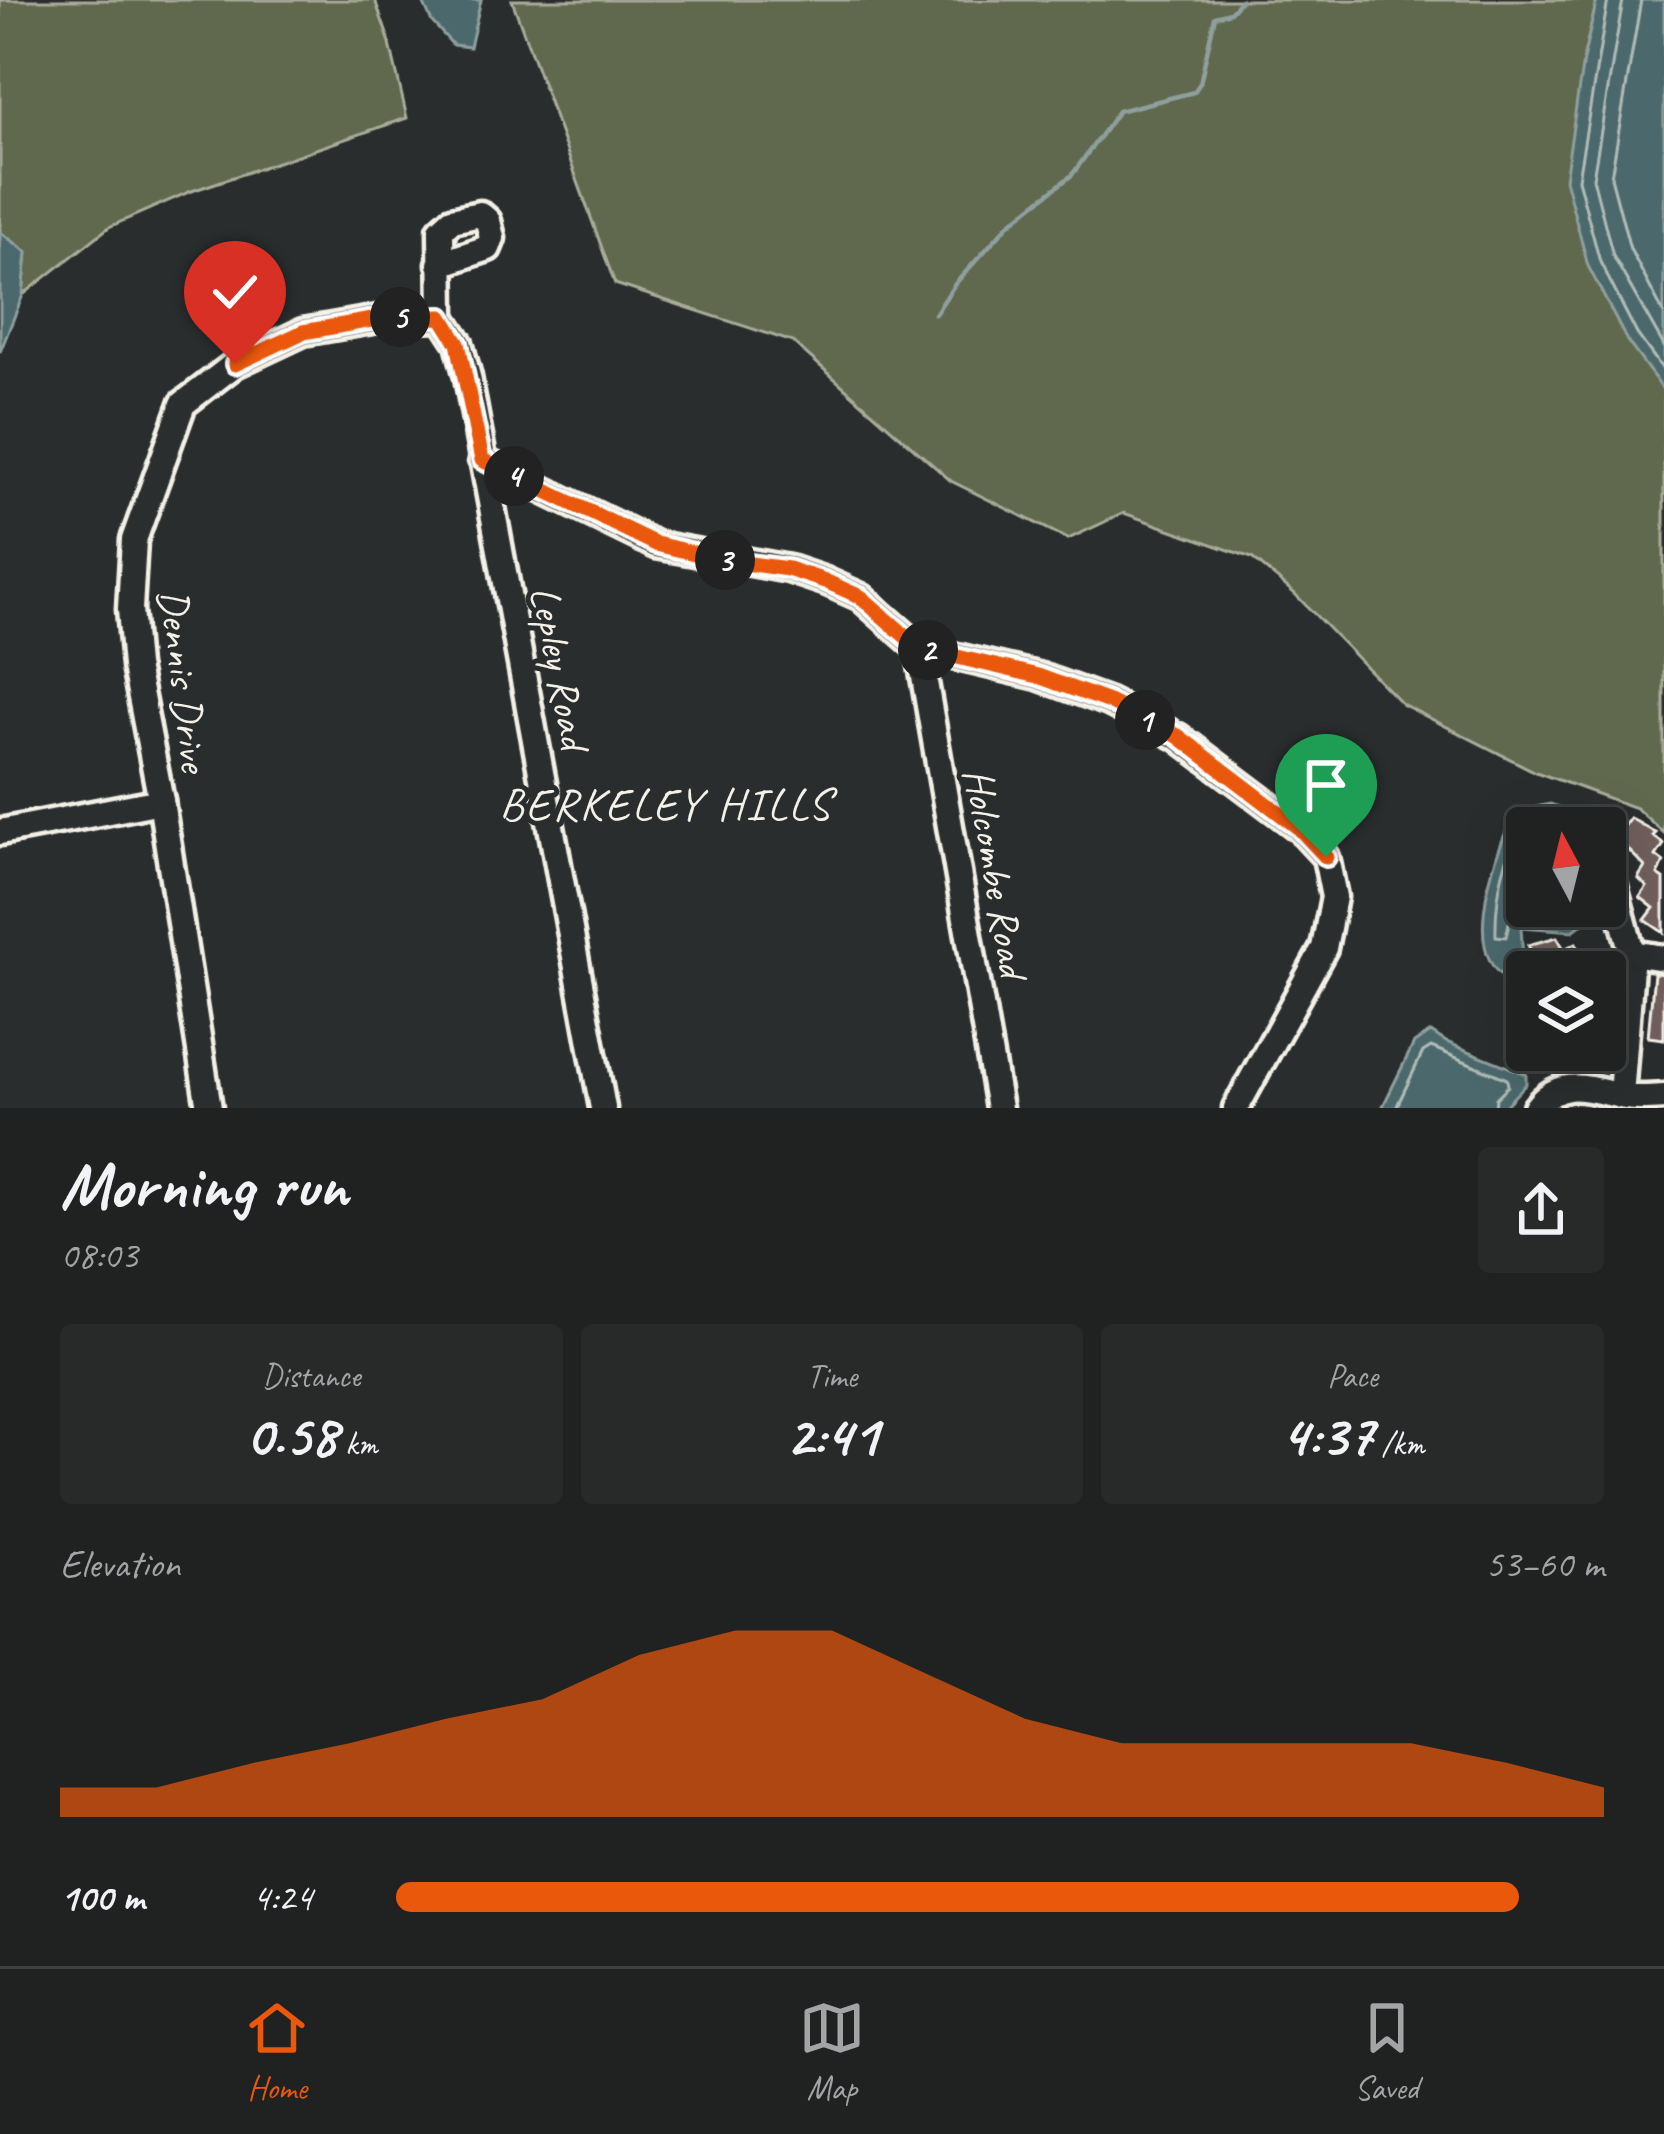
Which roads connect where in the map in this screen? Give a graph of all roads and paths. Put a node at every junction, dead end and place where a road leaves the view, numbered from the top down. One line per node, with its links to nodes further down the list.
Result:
1 (440, 264): 2 (street, Lepley Road)
2 (442, 317): 3 (street, Lepley Road); 5 (street, Dennis Drive)
3 (482, 460): 4 (street); 13 (street, Lepley Road)
4 (919, 648): 14 (street, Holcombe Road); 15 (street)
5 (161, 802): 6 (street); 12 (street, Dennis Drive)
6 (0, 832)
7 (1625, 927): 8 (street)
8 (1632, 953): 9 (street); 10 (street)
9 (1664, 958)
10 (1621, 1096): 11 (street); 16 (street)
11 (1664, 1097)
12 (209, 1108)
13 (603, 1108)
14 (999, 1108)
15 (1236, 1108)
16 (1536, 1108)

